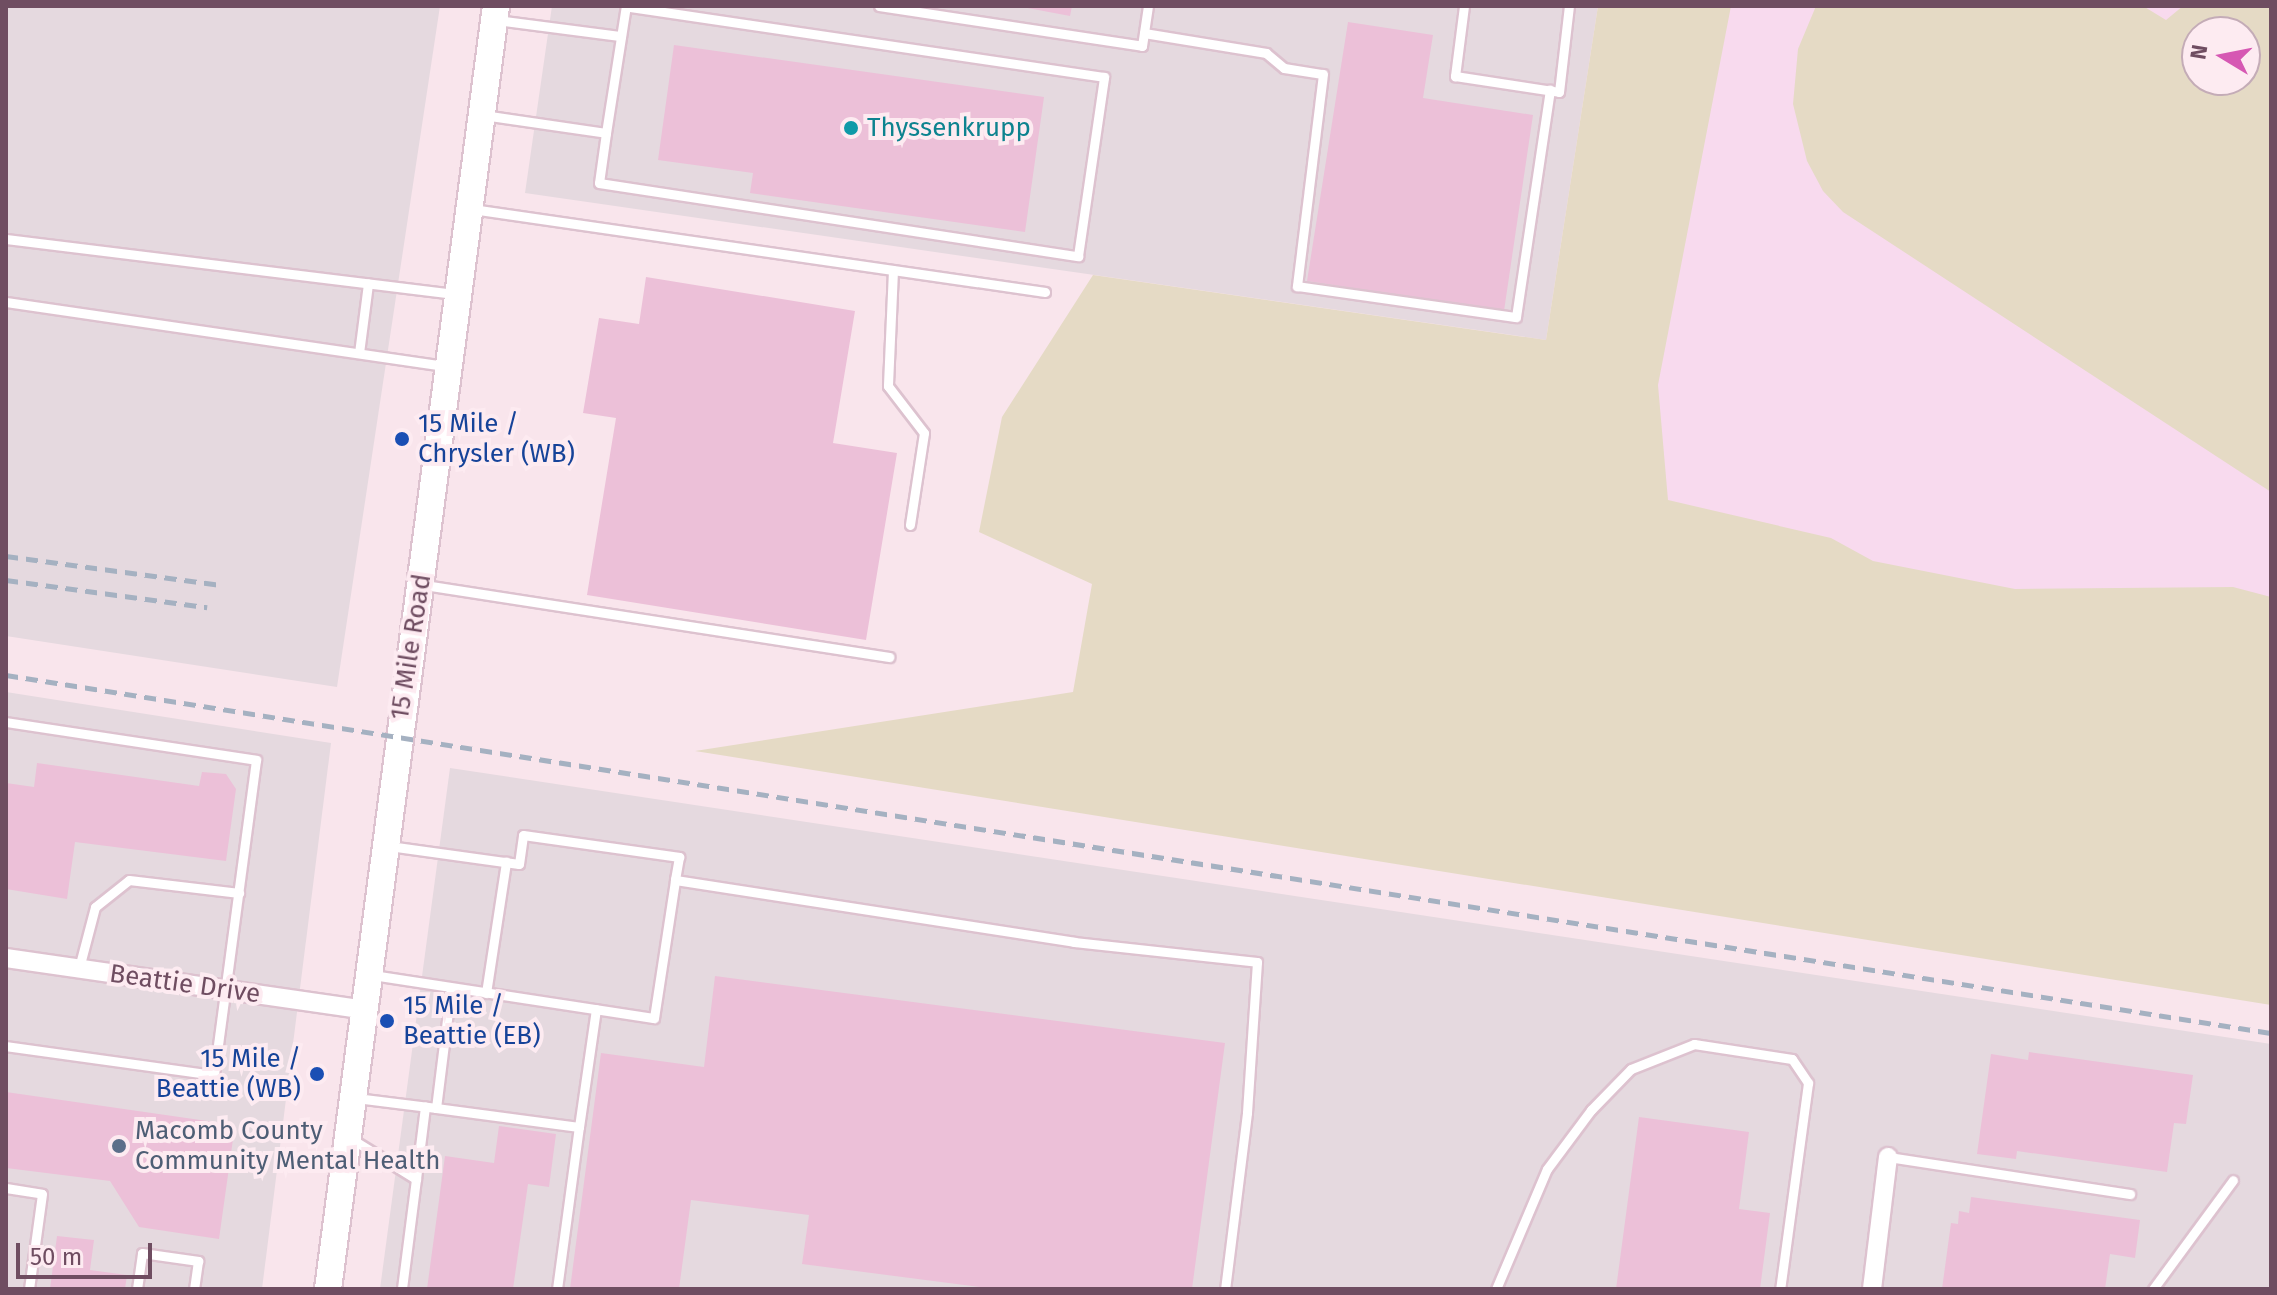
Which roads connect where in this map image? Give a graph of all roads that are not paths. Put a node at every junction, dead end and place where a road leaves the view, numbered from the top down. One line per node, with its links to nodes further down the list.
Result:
1 (626, 6): 8 (lane); 11 (lane)
2 (879, 6): 7 (lane)
3 (1148, 6): 7 (lane)
4 (1464, 6): 9 (lane)
5 (1569, 6): 9 (lane)
6 (495, 13): 8 (lane); 10 (main road, 15 Mile Road)
7 (1144, 33): 9 (lane)
8 (621, 36): 11 (lane)
9 (1550, 90)
10 (483, 115): 11 (lane); 12 (main road, 15 Mile Road)
11 (606, 133)
12 (472, 209): 14 (lane); 17 (main road, 15 Mile Road)
13 (6, 239): 15 (lane)
14 (893, 270): 16 (lane); 21 (lane)
15 (368, 284): 17 (lane); 19 (lane)
16 (1045, 292)
17 (460, 295): 20 (main road, 15 Mile Road)
18 (6, 302): 19 (lane)
19 (359, 353): 20 (lane)
20 (450, 366): 22 (main road, 15 Mile Road)
21 (910, 525)
22 (421, 584): 23 (lane); 25 (main road, 15 Mile Road)
23 (889, 657)
24 (6, 722): 28 (lane)
25 (385, 846): 26 (lane); 31 (main road, 15 Mile Road)
26 (506, 862): 27 (lane); 34 (lane)
27 (675, 880): 35 (lane); 54 (lane)
28 (239, 893): 30 (lane); 33 (lane)
29 (6, 958): 30 (street, Beattie Drive)
30 (79, 968): 33 (street, Beattie Drive)
31 (369, 975): 32 (lane); 36 (main road, 15 Mile Road)
32 (451, 988): 34 (lane); 40 (lane)
33 (226, 990): 36 (street, Beattie Drive); 37 (lane)
34 (486, 993): 35 (lane)
35 (596, 1009): 41 (lane)
36 (365, 1010): 38 (main road, 15 Mile Road)
37 (6, 1046)
38 (353, 1097): 39 (lane); 42 (main road, 15 Mile Road)
39 (425, 1107): 40 (lane); 44 (lane)
40 (436, 1108): 41 (lane)
41 (579, 1127): 53 (lane)
42 (348, 1137): 44 (lane); 51 (main road, 15 Mile Road)
43 (1888, 1157): 47 (lane); 57 (street)
44 (416, 1179): 52 (lane)
45 (2233, 1180): 58 (lane)
46 (6, 1188): 48 (lane)
47 (2130, 1194)
48 (29, 1289)
49 (137, 1289): 50 (lane)
50 (194, 1289)
51 (328, 1289)
52 (402, 1289)
53 (557, 1289)
54 (1225, 1289)
55 (1496, 1289): 56 (lane)
56 (1780, 1289)
57 (1872, 1289)
58 (2153, 1289)

